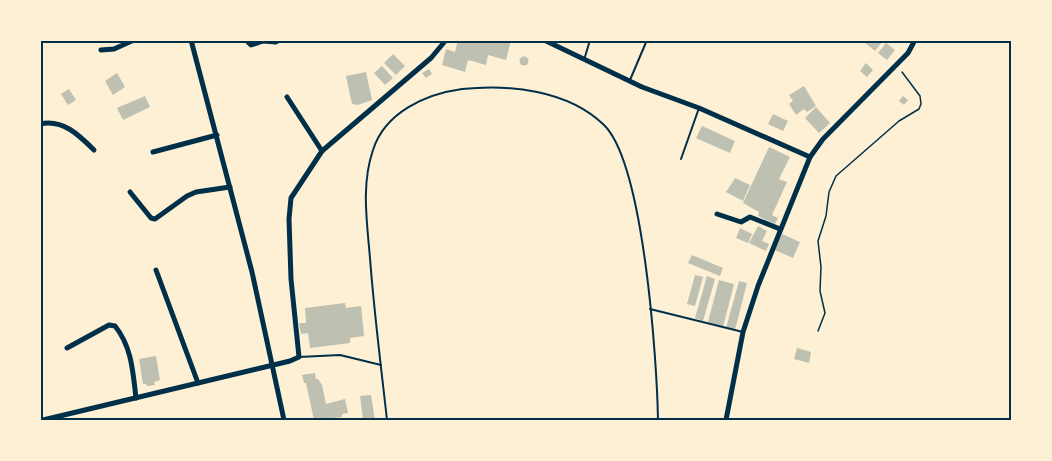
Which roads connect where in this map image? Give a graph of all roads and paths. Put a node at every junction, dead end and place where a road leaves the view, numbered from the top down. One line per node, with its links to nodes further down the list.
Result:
1 (134, 40): 10 (street)
2 (191, 40): 17 (street)
3 (246, 40): 4 (street)
4 (279, 40)
5 (446, 40): 19 (street)
6 (543, 40): 11 (street)
7 (590, 40): 11 (lane)
8 (647, 40): 13 (lane)
9 (915, 40): 12 (street)
10 (101, 50)
11 (584, 60): 13 (street)
12 (897, 65): 21 (street); 29 (path)
13 (630, 80): 15 (street)
14 (287, 97): 19 (street)
15 (699, 108): 21 (street); 22 (lane)
16 (40, 124): 18 (street)
17 (217, 135): 20 (street); 23 (street)
18 (94, 150)
19 (322, 151): 32 (street)
20 (153, 152)
21 (810, 157): 26 (street)
22 (681, 159)
23 (230, 187): 24 (street); 34 (street)
24 (129, 192)
25 (717, 214): 26 (street)
26 (780, 229): 30 (street)
27 (156, 270): 35 (street)
28 (650, 309): 30 (lane); 33 (lane); 40 (lane)
29 (818, 331)
30 (743, 332): 41 (street)
31 (67, 348): 36 (street)
32 (299, 357): 33 (lane); 34 (street)
33 (381, 365): 39 (lane)
34 (271, 366): 35 (street); 38 (street)
35 (198, 383): 36 (street)
36 (136, 398): 37 (street)
37 (43, 420)
38 (284, 420)
39 (387, 420)
40 (658, 420)
41 (726, 420)

